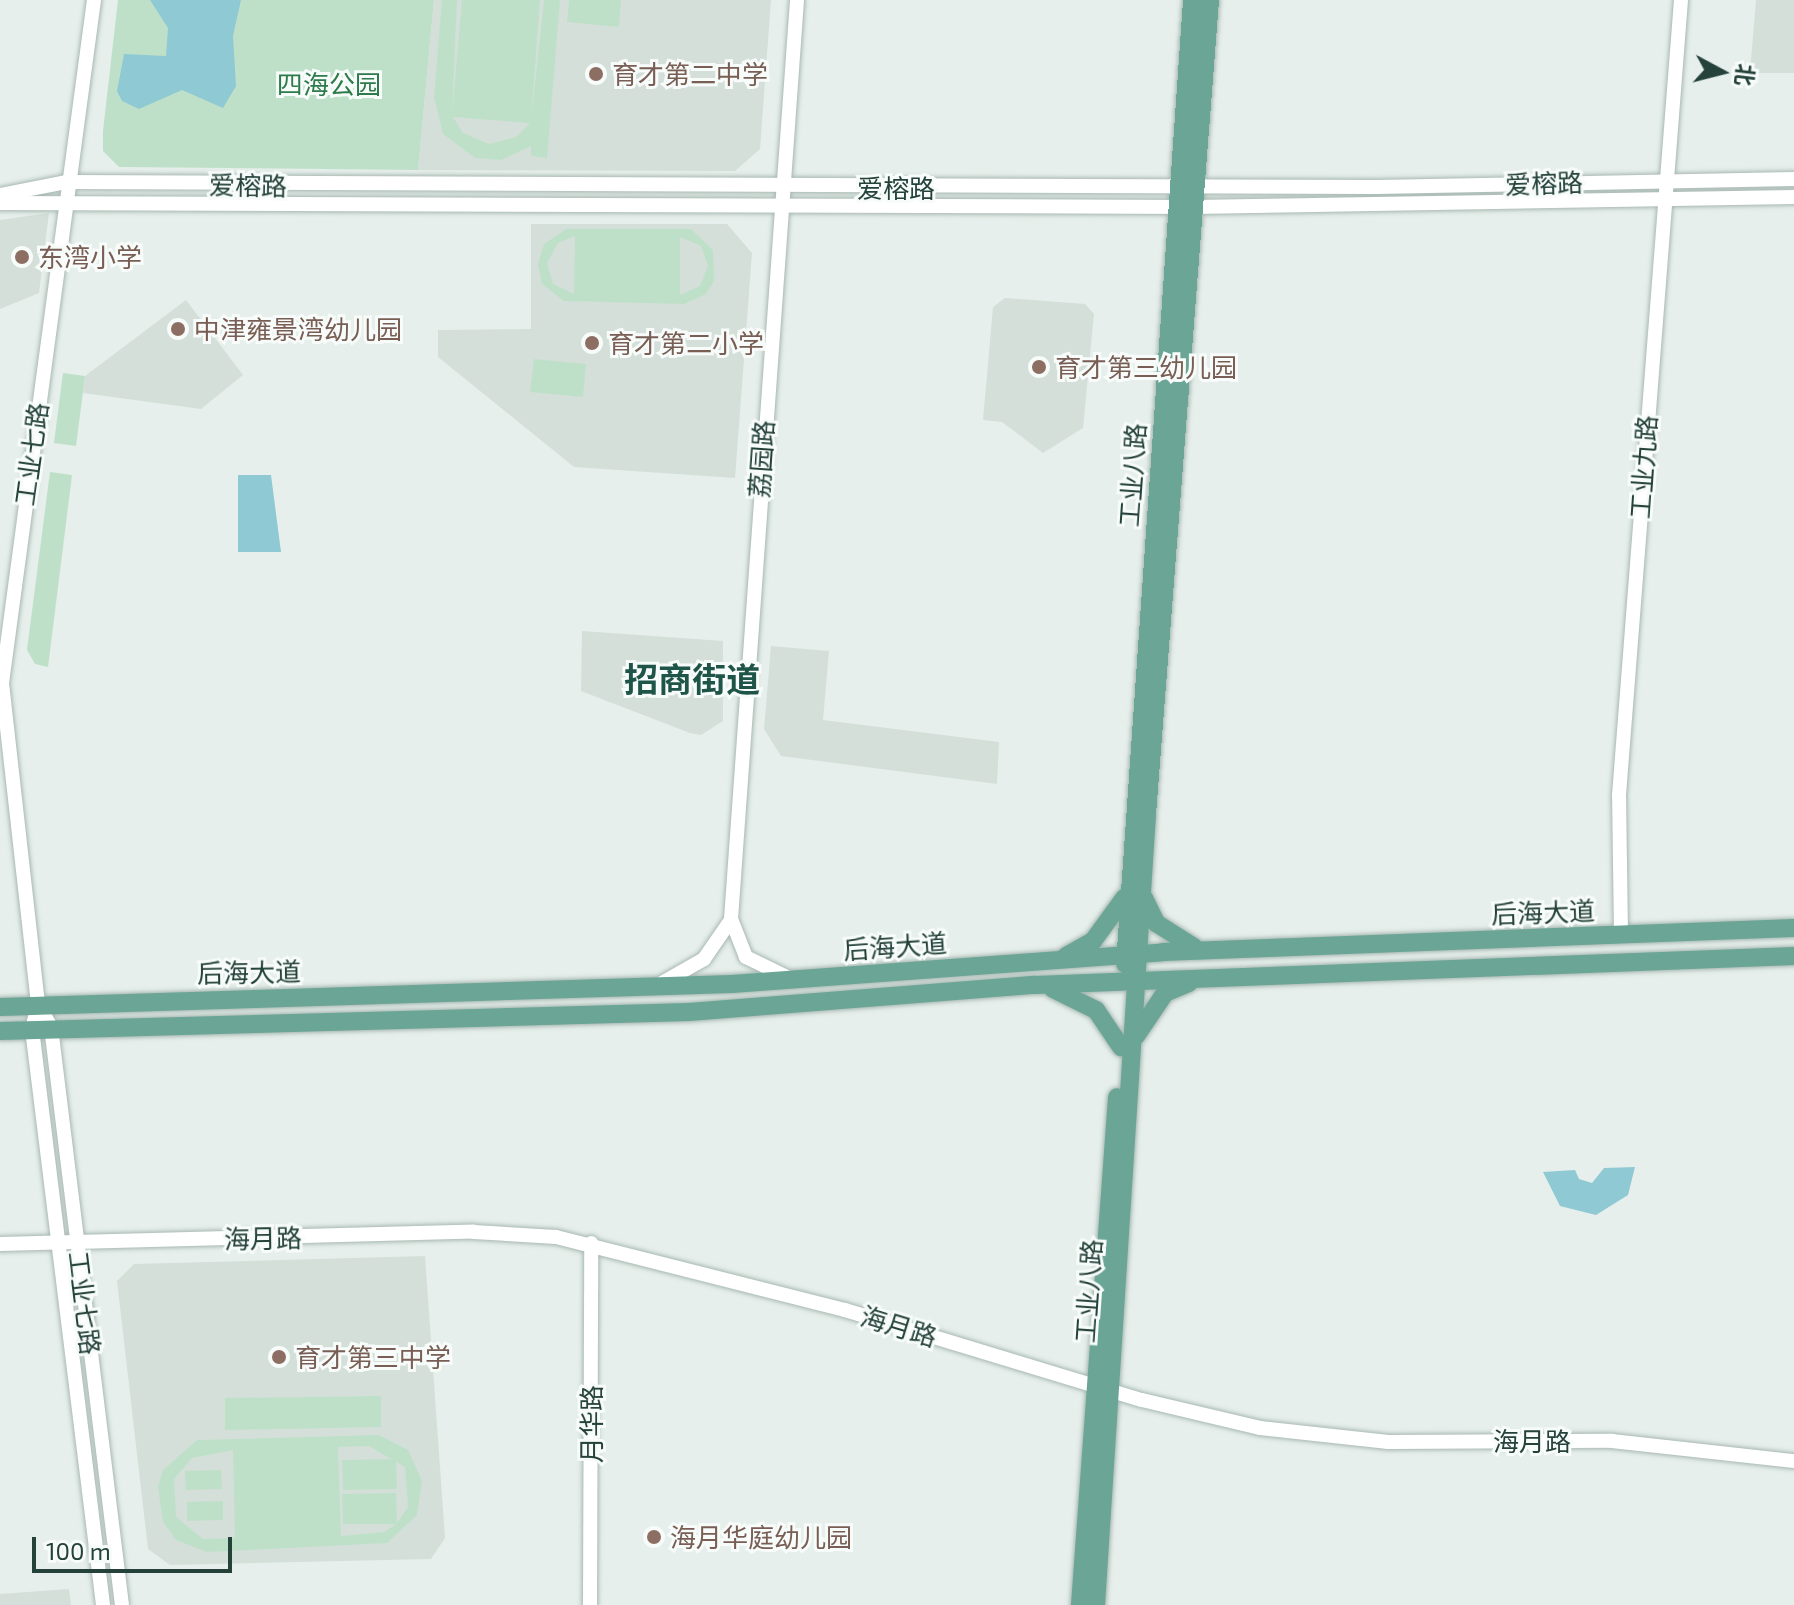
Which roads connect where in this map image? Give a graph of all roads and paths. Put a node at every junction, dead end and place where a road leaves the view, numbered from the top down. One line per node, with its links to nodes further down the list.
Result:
1 (94, 0): 8 (street, 工业七路)
2 (797, 0): 11 (street, 荔园路)
3 (1192, 0): 9 (main road, 工业八路)
4 (1210, 0): 9 (main road, 工业八路)
5 (1681, 0): 6 (street, 工业九路)
6 (1663, 179): 7 (street, 爱榕路); 9 (street, 爱榕路); 14 (street, 工业九路)
7 (1794, 179)
8 (66, 182): 10 (street, 爱榕路); 12 (street, 爱榕路); 15 (street, 工业七路)
9 (1186, 187): 11 (street, 爱榕路); 19 (main road, 工业八路)
10 (462, 188): 11 (street, 爱榕路); 17 (street)
11 (782, 188): 18 (street, 荔园路)
12 (0, 195)
13 (1794, 197): 14 (street, 爱榕路)
14 (1661, 198): 19 (street, 爱榕路); 23 (street, 工业九路)
15 (64, 201): 16 (street, 爱榕路); 17 (street, 爱榕路); 33 (street, 工业七路)
16 (0, 203)
17 (462, 206): 18 (street, 爱榕路)
18 (780, 206): 19 (street, 爱榕路); 21 (street, 荔园路)
19 (1185, 207): 20 (main road, 工业八路)
20 (1135, 890): 24 (main road); 25 (main road, 工业八路); 27 (main road)
21 (731, 919): 29 (street, 荔园路); 32 (street)
22 (1794, 928): 23 (main road, 后海大道)
23 (1621, 935): 24 (main road, 后海大道)
24 (1209, 950): 25 (main road, 后海大道)
25 (1132, 954): 27 (main road, 后海大道); 30 (main road, 工业八路)
26 (1794, 956): 28 (main road, 后海大道)
27 (1057, 959): 29 (main road, 后海大道)
28 (1210, 978): 30 (main road, 后海大道); 37 (main road)
29 (794, 979): 32 (main road, 后海大道)
30 (1130, 981): 31 (main road, 后海大道); 37 (main road, 工业八路)
31 (1035, 985): 35 (main road, 后海大道); 37 (main road)
32 (652, 987): 33 (main road, 后海大道)
33 (38, 1005): 34 (main road, 后海大道); 35 (street, 工业七路)
34 (0, 1007)
35 (42, 1028): 36 (main road, 后海大道); 38 (street, 工业七路); 39 (street, 工业七路)
36 (0, 1031)
37 (1127, 1044): 42 (main road, 工业八路)
38 (77, 1241): 39 (street, 海月路); 40 (street, 海月路); 45 (street, 工业七路)
39 (57, 1242): 41 (street, 海月路); 44 (street, 工业七路)
40 (591, 1243): 42 (street, 海月路); 46 (street, 月华路)
41 (0, 1244)
42 (1100, 1388): 43 (street, 海月路); 47 (main road, 工业八路); 48 (main road, 工业八路)
43 (1794, 1461)
44 (103, 1605)
45 (122, 1605)
46 (590, 1605)
47 (1080, 1605)
48 (1096, 1605)

